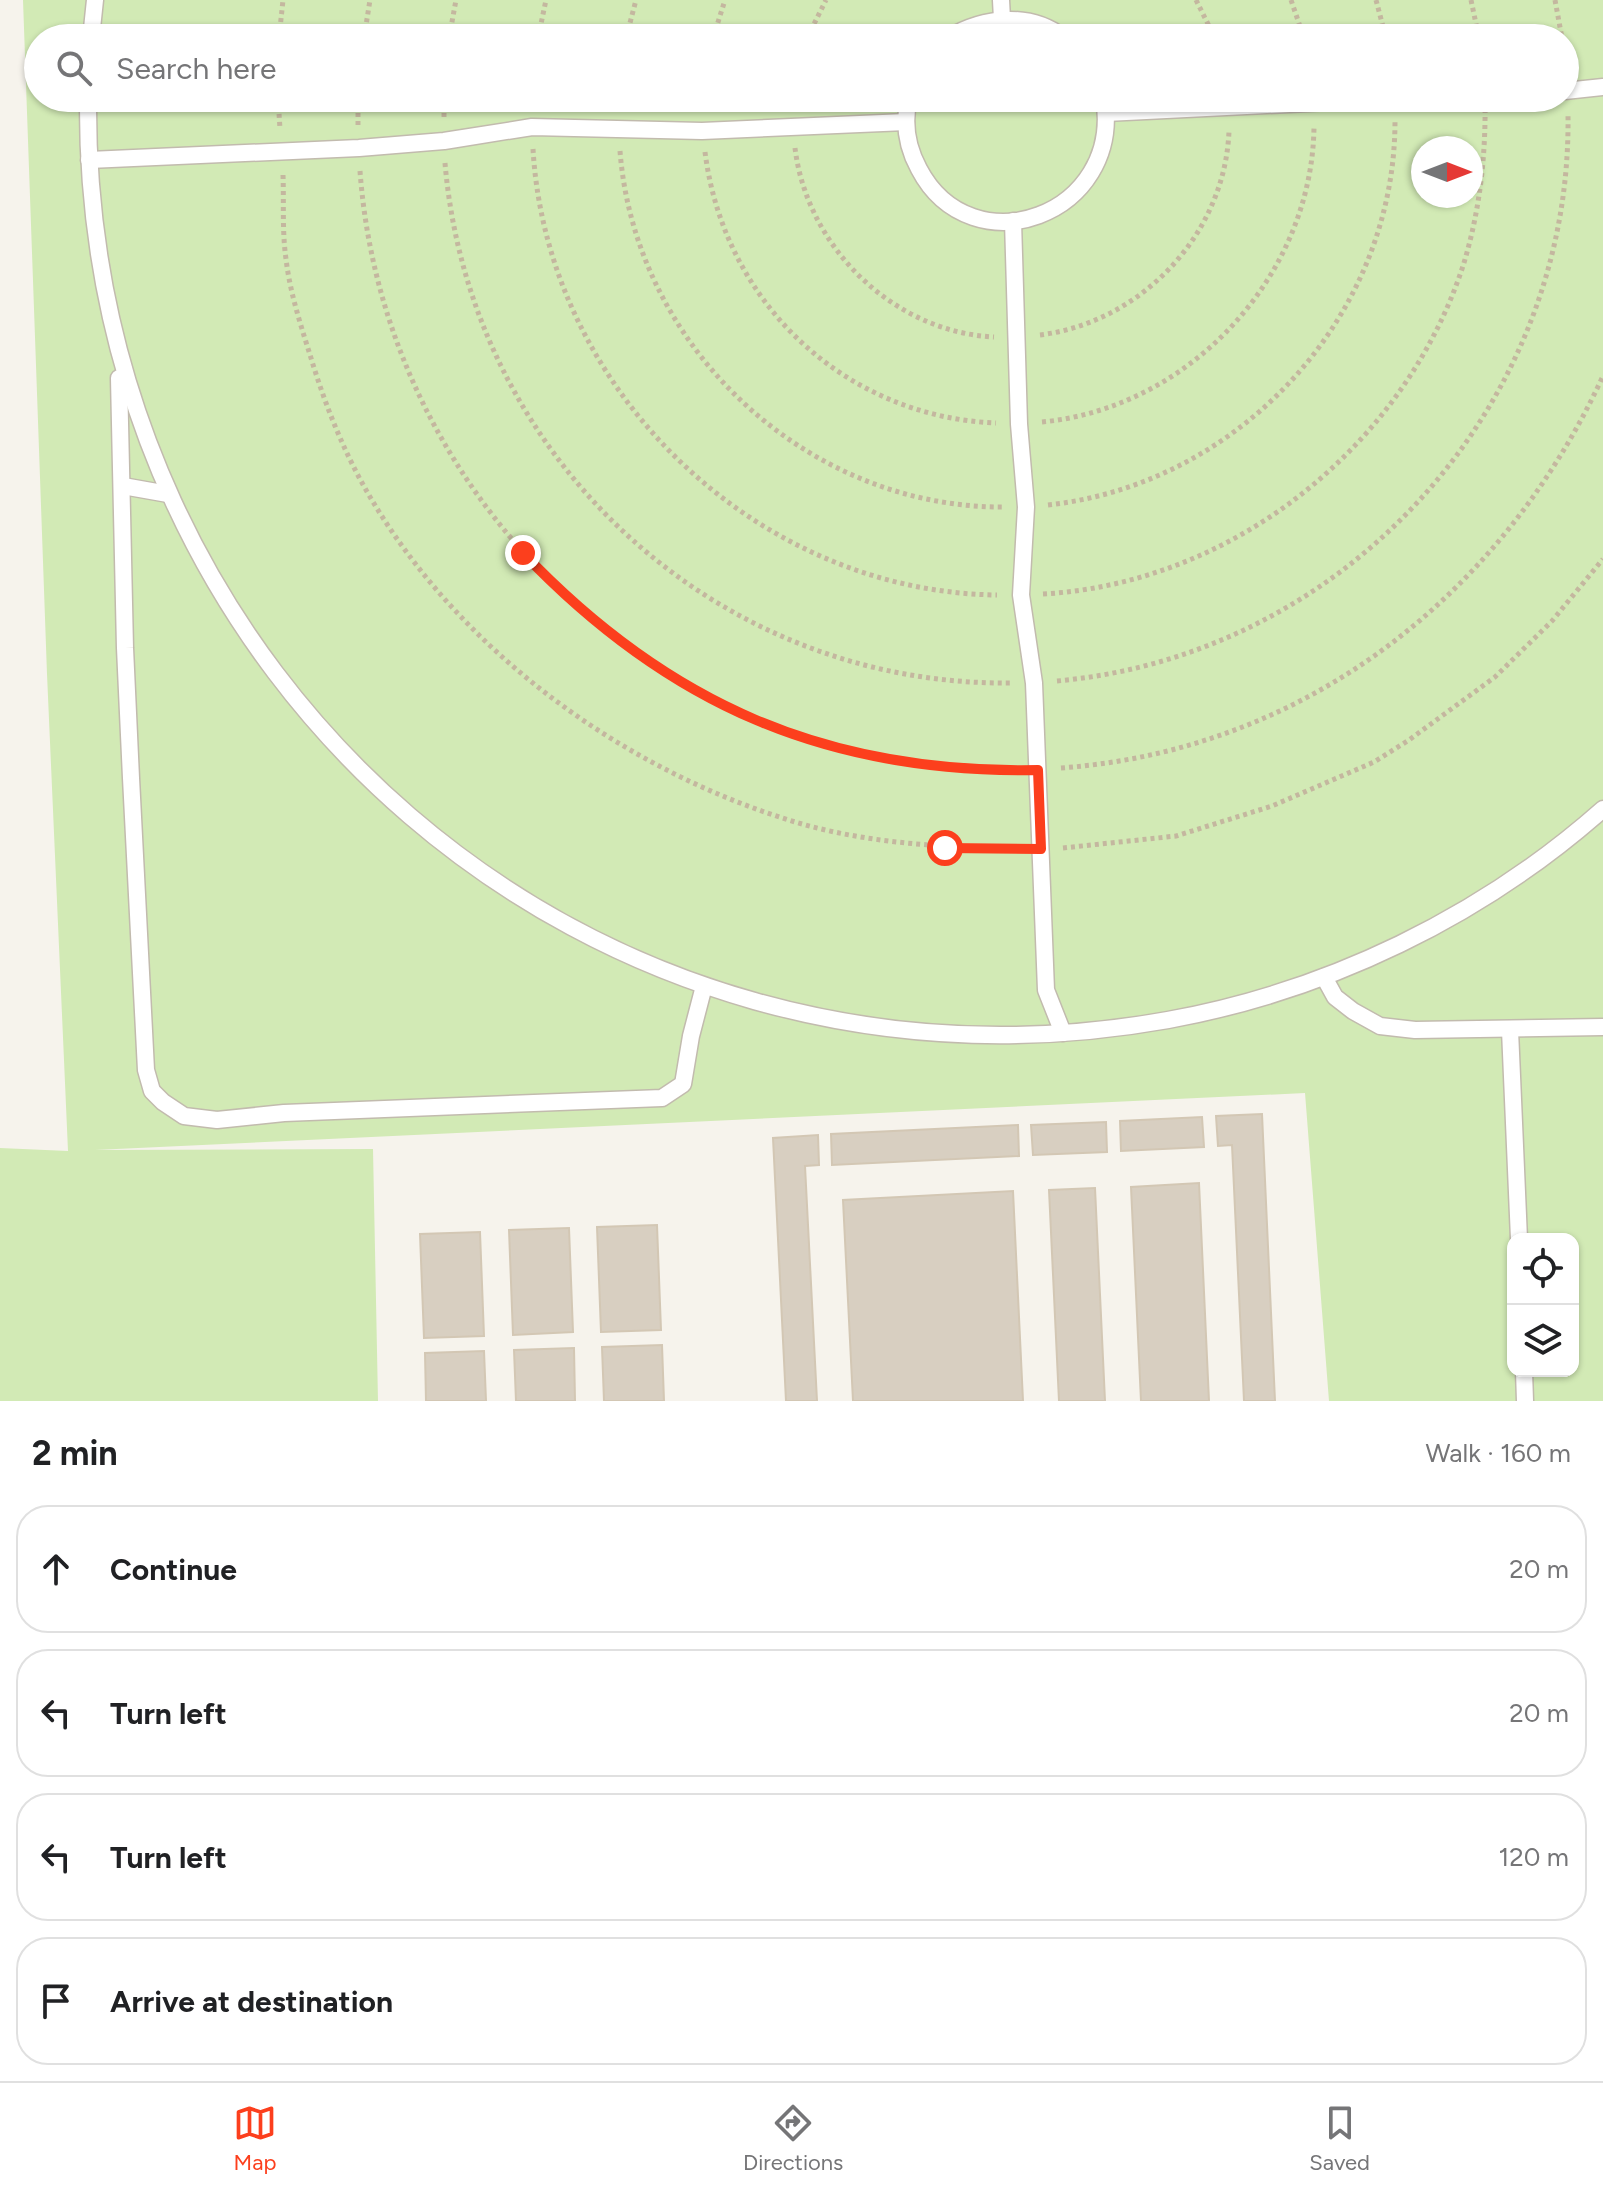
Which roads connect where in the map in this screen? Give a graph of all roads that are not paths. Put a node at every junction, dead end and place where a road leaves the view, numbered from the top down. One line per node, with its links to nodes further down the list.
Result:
1 (95, 0): 4 (lane)
2 (1001, 0): 3 (lane)
3 (1002, 19): 5 (lane); 6 (lane)
4 (92, 24)
5 (981, 24)
6 (1034, 24)
7 (1603, 87): 8 (lane)
8 (1579, 90)
9 (88, 112): 13 (lane)
10 (907, 112): 12 (lane)
11 (1105, 112): 14 (lane)
12 (906, 122): 13 (lane); 14 (lane)
13 (89, 160): 15 (lane)
14 (1013, 221): 23 (lane)
15 (118, 352): 16 (lane); 17 (lane)
16 (123, 486): 17 (lane); 20 (lane)
17 (168, 494): 20 (lane)
18 (1603, 809): 19 (lane)
19 (1324, 977): 22 (lane); 23 (lane)
20 (704, 986): 23 (lane)
21 (1603, 1027): 22 (lane)
22 (1510, 1030): 24 (lane)
23 (1063, 1033)
24 (1519, 1233)
25 (1524, 1377): 26 (lane)
26 (1525, 1401)

